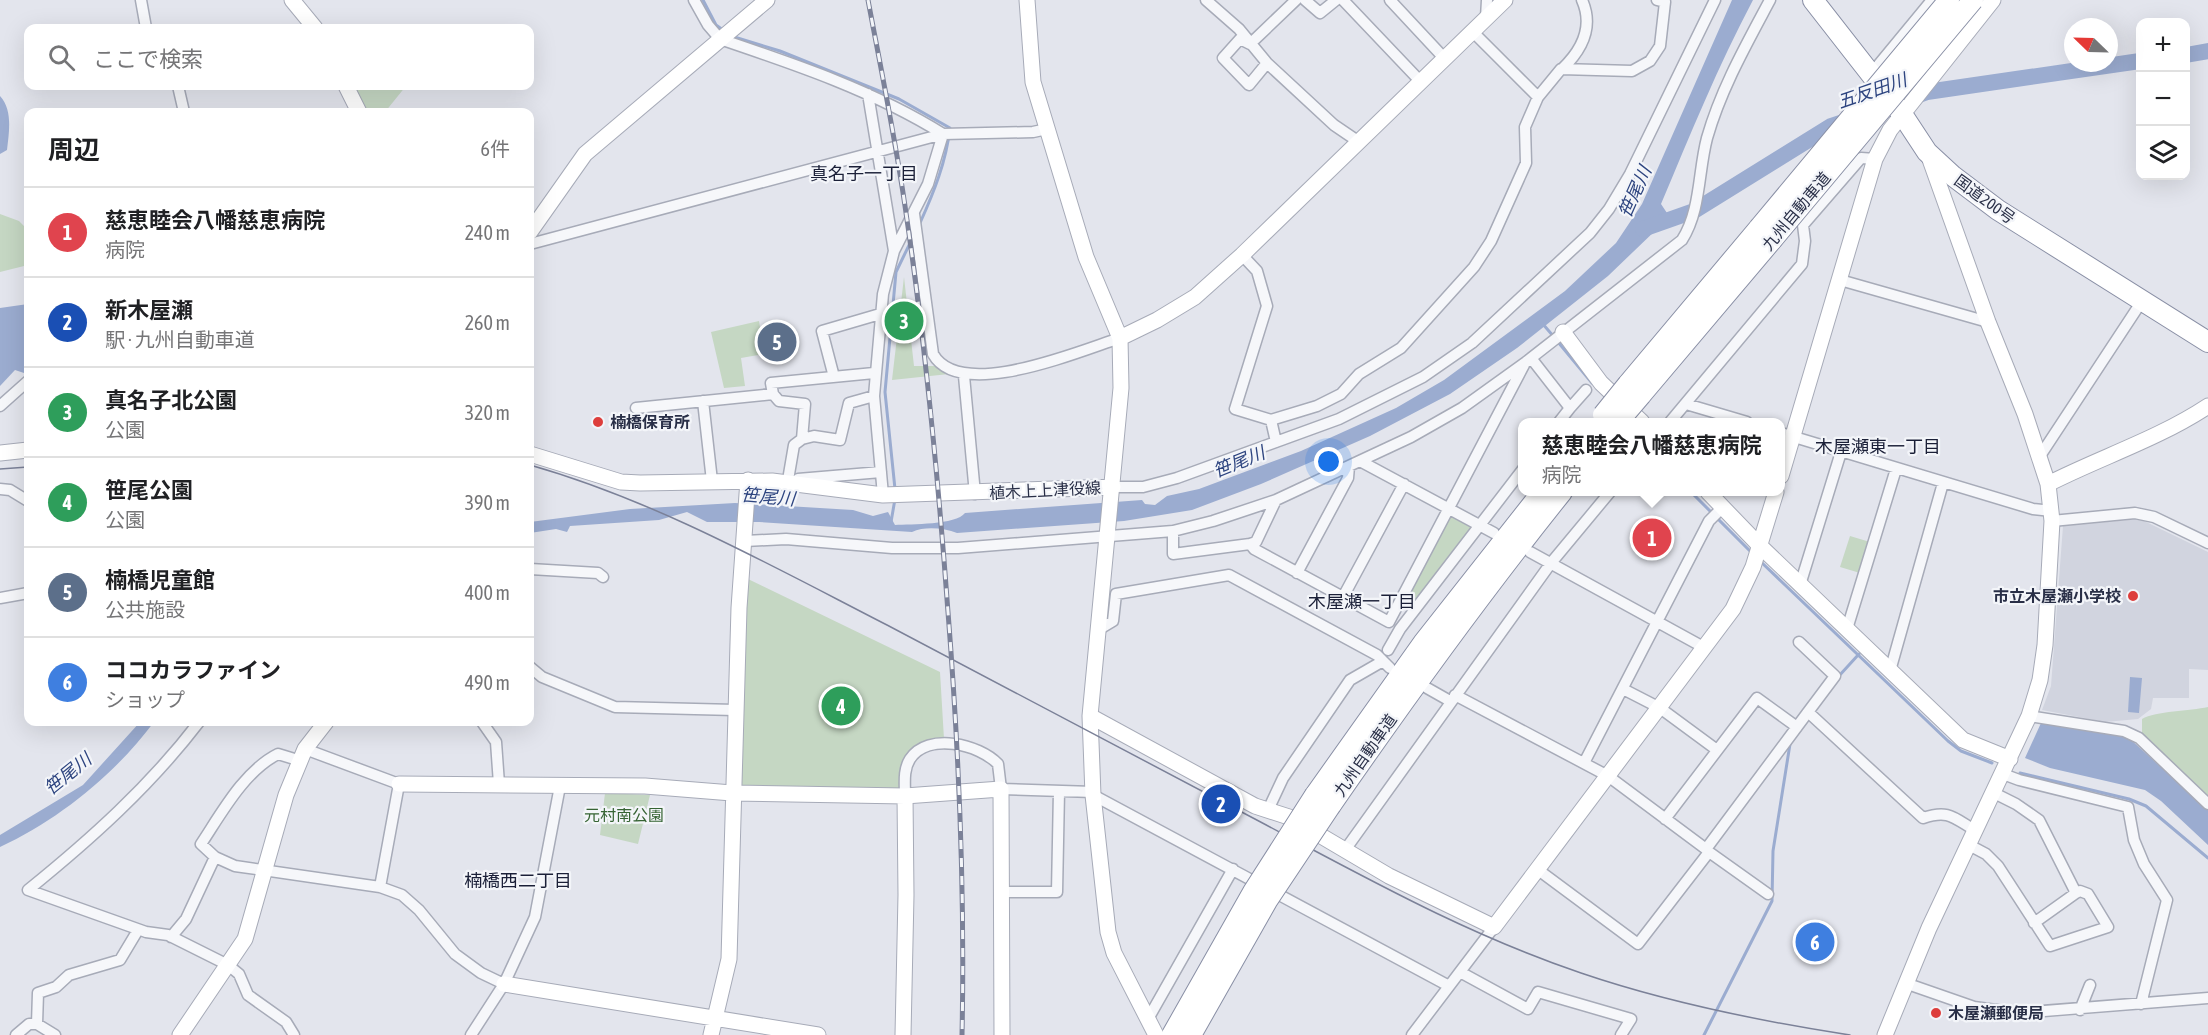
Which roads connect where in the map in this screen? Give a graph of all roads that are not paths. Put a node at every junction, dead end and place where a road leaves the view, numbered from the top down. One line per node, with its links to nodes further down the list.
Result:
1 (141, 0): 24 (street)
2 (292, 0): 25 (street)
3 (694, 0): 27 (street)
4 (767, 0): 27 (street)
5 (1027, 0): 41 (street)
6 (1206, 0): 28 (street)
7 (1296, 0): 28 (street)
8 (1305, 0): 9 (street)
9 (1336, 0)
10 (1343, 0): 33 (street)
11 (1390, 0): 29 (street)
12 (1487, 0): 23 (street)
13 (1505, 0): 23 (street)
14 (1582, 0): 31 (street)
15 (1657, 0): 31 (street)
16 (1715, 0): 82 (street)
17 (1770, 0): 57 (street)
18 (1813, 0): 32 (highway, 国道200号)
19 (1932, 0): 32 (street)
20 (1948, 0): 49 (highway, 九州自動車道, bridge)
21 (1973, 0): 49 (highway, 九州自動車道, bridge)
22 (1993, 0): 40 (street)
23 (1486, 18): 26 (street)
24 (145, 24)
25 (312, 24)
26 (1473, 32): 29 (street); 37 (street)
27 (720, 39): 36 (street); 48 (street)
28 (1250, 44): 30 (street); 30 (street)
29 (1445, 58): 33 (street)
30 (1267, 63): 43 (street)
31 (1561, 69): 37 (street)
32 (1871, 74): 40 (highway, 国道200号)
33 (1421, 82): 43 (street)
34 (179, 90): 38 (street)
35 (348, 90): 39 (street)
36 (868, 94): 42 (street); 44 (street)
37 (1538, 97): 79 (street)
38 (183, 108)
39 (357, 108)
40 (1902, 114): 45 (highway, 国道200号); 46 (street)
41 (1047, 129): 42 (street); 58 (street)
42 (943, 134): 44 (street); 47 (street)
43 (1359, 142): 52 (street)
44 (878, 151): 50 (street); 51 (street)
45 (1927, 152): 54 (highway, 国道200号); 56 (street)
46 (1875, 159): 53 (street); 69 (street)
47 (914, 214): 51 (street); 62 (street)
48 (534, 225)
49 (1765, 234): 75 (highway, 九州自動車道, bridge)
50 (534, 243)
51 (894, 251): 55 (street)
52 (1242, 255): 58 (street); 79 (street)
53 (1839, 280): 56 (street); 80 (street)
54 (2142, 301): 59 (highway, 国道200号); 87 (street)
55 (880, 314): 61 (street); 63 (street)
56 (1988, 322): 87 (street)
57 (1557, 337): 60 (street); 76 (street)
58 (1120, 338): 62 (street); 100 (street)
59 (2208, 342)
60 (1528, 360): 73 (street); 88 (street); 110 (street)
61 (874, 373): 63 (street); 67 (street)
62 (964, 376): 101 (street)
63 (834, 377): 66 (street)
64 (24, 385): 70 (street)
65 (1586, 390): 73 (street)
66 (773, 394): 68 (street); 81 (street)
67 (874, 396): 81 (street); 91 (street)
68 (703, 401): 72 (street); 93 (street)
69 (1686, 404): 77 (street); 78 (street)
70 (0, 406)
71 (2208, 406): 97 (street)
72 (636, 408)
73 (1570, 408): 74 (street)
74 (1563, 418)
75 (1608, 418)
76 (1637, 418)
77 (1674, 418)
78 (1731, 418)
79 (1271, 420): 82 (street)
80 (1787, 435): 84 (street)
81 (802, 438): 94 (street)
82 (1276, 442): 100 (street)
83 (24, 450): 85 (street)
84 (1841, 452): 90 (street); 126 (street)
85 (0, 453)
86 (534, 455): 93 (street, 植木上上津役線)
87 (2040, 456): 97 (street)
88 (1360, 461): 89 (street); 96 (street)
89 (1349, 466): 109 (street); 124 (street)
90 (1896, 469): 95 (street); 133 (street)
91 (881, 472): 94 (street); 102 (street)
92 (1518, 476): 113 (street)
93 (712, 481): 98 (street, 植木上上津役線)
94 (782, 481): 98 (street, 植木上上津役線); 102 (street, 植木上上津役線)
95 (1942, 483): 112 (street); 139 (street)
96 (1404, 484): 110 (street); 128 (street)
97 (2048, 484): 112 (street)
98 (748, 485): 117 (street)
99 (0, 489): 108 (street)
100 (1113, 490): 101 (street, 植木上上津役線); 115 (street, 植木上上津役線)
101 (975, 494): 102 (street, 植木上上津役線)
102 (883, 495)
103 (1539, 496): 167 (highway, 九州自動車道)
104 (1559, 496): 167 (highway, 九州自動車道)
105 (1607, 496): 122 (street)
106 (1710, 496): 111 (street)
107 (1775, 496): 121 (street)
108 (24, 499)
109 (1276, 500): 114 (street); 119 (street)
110 (1449, 508): 113 (street); 130 (street)
111 (1717, 513): 121 (street); 131 (street)
112 (2052, 516): 118 (street); 147 (street)
113 (1480, 525): 116 (street); 132 (street)
114 (1173, 531): 115 (street); 119 (street)
115 (1108, 533): 117 (street); 134 (street, 植木上上津役線)
116 (1494, 533)
117 (745, 539): 144 (street)
118 (2208, 543)
119 (1250, 544): 124 (street)
120 (1530, 552): 122 (street)
121 (1757, 555): 126 (street); 136 (street)
122 (1551, 563): 131 (street); 142 (street)
123 (534, 569): 125 (street)
124 (1297, 573): 128 (street)
125 (603, 578)
126 (1800, 585): 133 (street)
127 (24, 594): 129 (street)
128 (1343, 597): 130 (street)
129 (0, 598)
130 (1389, 622): 132 (street)
131 (1659, 622): 136 (street); 141 (street)
132 (1400, 629): 137 (street)
133 (1847, 629): 139 (street)
134 (1098, 630): 146 (street, 植木上上津役線); 169 (street)
135 (1799, 642): 145 (street)
136 (1705, 648): 143 (street)
137 (1388, 650)
138 (534, 671): 144 (street)
139 (1890, 671): 154 (street)
140 (1427, 688): 142 (street)
141 (1623, 690): 143 (street); 155 (street)
142 (1453, 698): 155 (street); 172 (street)
143 (1660, 708): 152 (street); 157 (street)
144 (735, 710): 163 (street)
145 (1808, 712): 151 (street); 171 (street)
146 (1090, 716): 165 (street, 植木上上津役線); 169 (street)
147 (2029, 716): 154 (street); 168 (street)
148 (196, 726): 184 (street)
149 (323, 726): 153 (street)
150 (485, 726): 159 (street)
151 (1797, 728): 152 (street); 173 (street)
152 (1717, 750): 170 (street)
153 (303, 755): 158 (street); 174 (street); 177 (street)
154 (2010, 759): 156 (street)
155 (1584, 763): 157 (street)
156 (2003, 774): 164 (street); 193 (street)
157 (1608, 776): 170 (street); 176 (street)
158 (399, 784): 159 (street); 178 (street)
159 (499, 784): 160 (street)
160 (560, 786): 163 (street); 189 (street)
161 (1001, 789): 162 (street); 166 (street); 166 (street); 179 (street)
162 (1059, 791): 165 (street); 179 (street)
163 (732, 793): 166 (street); 195 (street)
164 (1994, 793): 171 (street); 180 (street)
165 (1093, 794): 175 (street); 196 (street, 植木上上津役線)
166 (905, 795): 205 (street)
167 (1323, 800): 209 (highway, 九州自動車道, bridge); 210 (highway, 九州自動車道, bridge)
168 (2208, 804)
169 (1268, 810): 172 (street)
170 (1665, 819): 173 (street)
171 (1972, 838): 182 (street); 188 (street)
172 (1345, 850): 183 (street)
173 (1707, 850): 176 (street); 181 (street)
174 (215, 856): 177 (street); 185 (street)
175 (1233, 869): 191 (street); 196 (street)
176 (1537, 869): 183 (street)
177 (265, 871): 178 (street); 186 (street)
178 (380, 886): 189 (street)
179 (1002, 892): 207 (street)
180 (2076, 893): 182 (street); 182 (street)
181 (1768, 894)
182 (2034, 923)
183 (1494, 927): 187 (street)
184 (138, 930): 185 (street); 197 (street)
185 (171, 937): 186 (street)
186 (228, 965): 200 (street); 201 (street)
187 (1460, 972): 191 (street); 212 (street)
188 (1905, 983): 194 (street); 213 (street)
189 (504, 984): 195 (street); 202 (street)
190 (2090, 985): 194 (street)
191 (1449, 986): 211 (street)
192 (2208, 998): 193 (street)
193 (2141, 1004): 194 (street)
194 (2080, 1010)
195 (714, 1017): 203 (street); 204 (street)
196 (1148, 1018): 208 (street, 植木上上津役線)
197 (37, 1024): 198 (street); 199 (street)
198 (16, 1035)
199 (55, 1035)
200 (180, 1035)
201 (294, 1035)
202 (471, 1035)
203 (711, 1035)
204 (818, 1035)
205 (902, 1035): 206 (street)
206 (913, 1035)
207 (1002, 1035)
208 (1156, 1035)
209 (1172, 1035)
210 (1191, 1035)
211 (1412, 1035)
212 (1621, 1035)
213 (1885, 1035)

